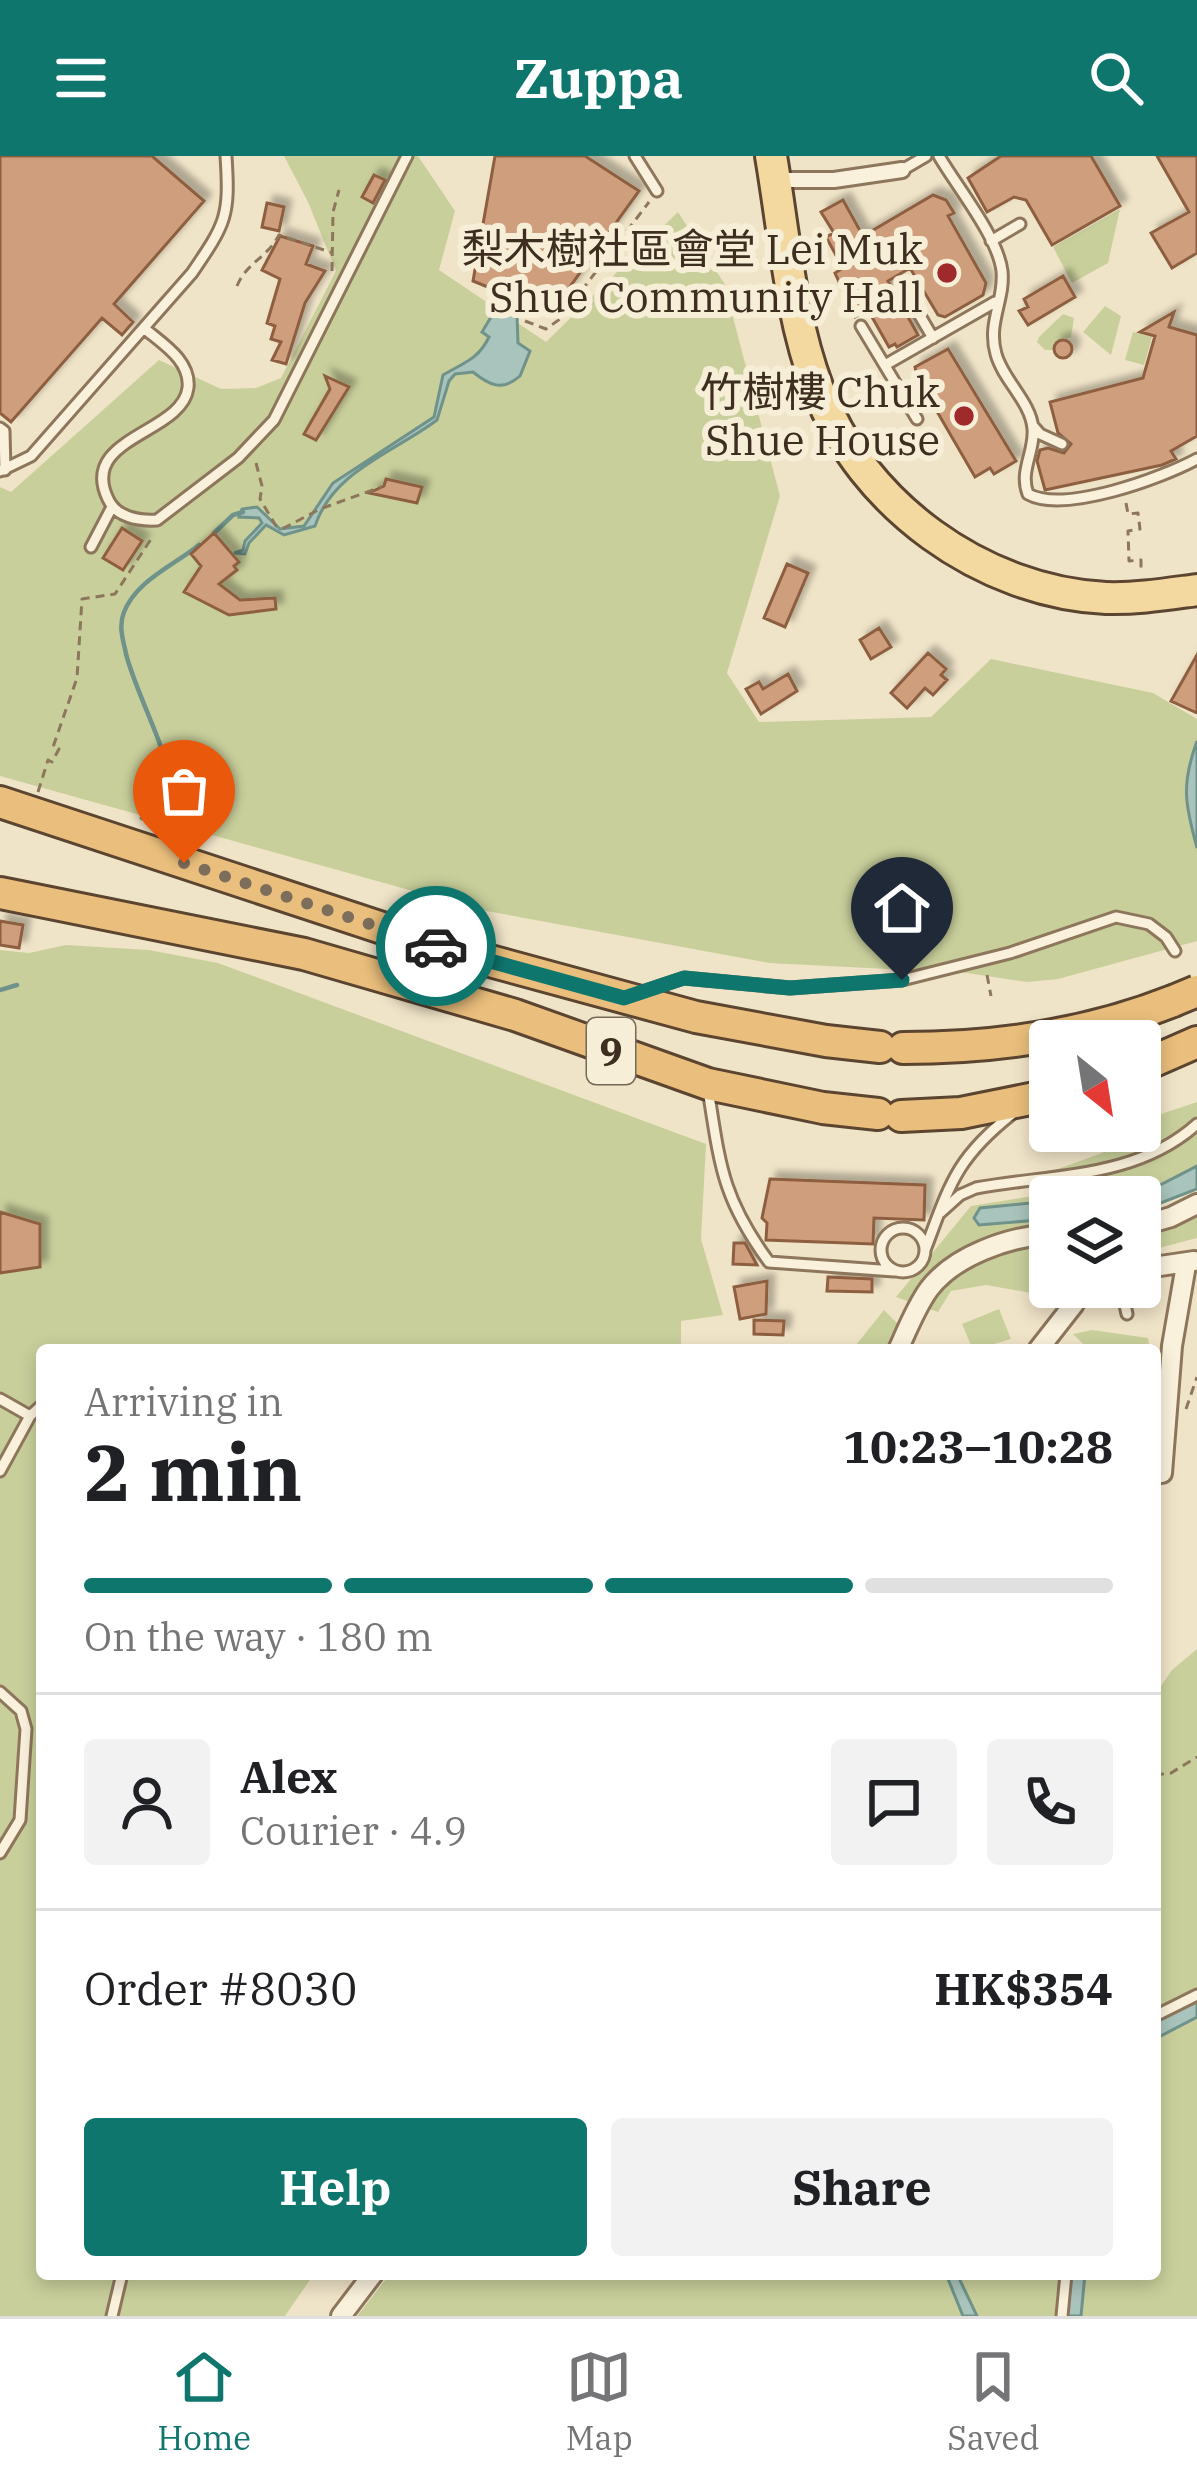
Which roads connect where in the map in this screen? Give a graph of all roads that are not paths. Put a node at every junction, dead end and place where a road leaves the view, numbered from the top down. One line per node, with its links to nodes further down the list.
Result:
1 (226, 156): 14 (lane)
2 (407, 156): 23 (lane)
3 (635, 156): 8 (lane)
4 (926, 156): 7 (lane)
5 (939, 156): 10 (lane)
6 (773, 168): 7 (street); 25 (main road)
7 (902, 170)
8 (657, 191)
9 (1020, 224): 10 (lane)
10 (991, 241): 12 (lane)
11 (906, 292): 15 (lane)
12 (995, 302): 15 (lane); 18 (lane)
13 (861, 326): 16 (lane)
14 (146, 329): 22 (lane); 23 (lane)
15 (932, 338): 16 (lane)
16 (885, 365): 17 (lane)
17 (917, 418)
18 (1033, 426): 20 (lane); 21 (lane)
19 (0, 428): 22 (lane)
20 (1062, 444)
21 (1197, 458)
22 (2, 471)
23 (112, 507): 24 (lane)
24 (91, 547)
25 (1197, 590)
26 (0, 802): 30 (highway, 9)
27 (0, 893): 33 (highway, 9)
28 (1175, 951): 30 (lane)
29 (1185, 996): 30 (highway, 9)
30 (624, 998)
31 (1192, 1045): 32 (highway)
32 (1161, 1058)
33 (708, 1084): 34 (highway, 9); 45 (lane)
34 (1029, 1100)
35 (1029, 1107): 38 (lane)
36 (1197, 1124): 38 (lane)
37 (1197, 1204): 39 (street)
38 (940, 1213): 41 (lane)
39 (1161, 1220)
40 (1029, 1238): 46 (street)
41 (925, 1250): 43 (lane); 45 (lane)
42 (1192, 1263): 44 (street); 56 (street)
43 (920, 1264): 45 (lane); 46 (lane)
44 (1161, 1267)
45 (894, 1271)
46 (939, 1280): 50 (street)
47 (1071, 1308): 51 (street)
48 (1126, 1308): 49 (lane)
49 (1127, 1314)
50 (901, 1344)
51 (1043, 1344)
52 (0, 1399): 54 (lane)
53 (36, 1411): 54 (lane)
54 (30, 1416): 55 (lane)
55 (0, 1471)
56 (1162, 1473)
57 (0, 1692): 58 (lane)
58 (0, 1852)
59 (1197, 1995): 60 (lane)
60 (1161, 2013)
61 (121, 2280): 64 (lane)
62 (368, 2280): 65 (street)
63 (1065, 2280): 66 (lane)
64 (112, 2316)
65 (341, 2316)
66 (1062, 2316)

